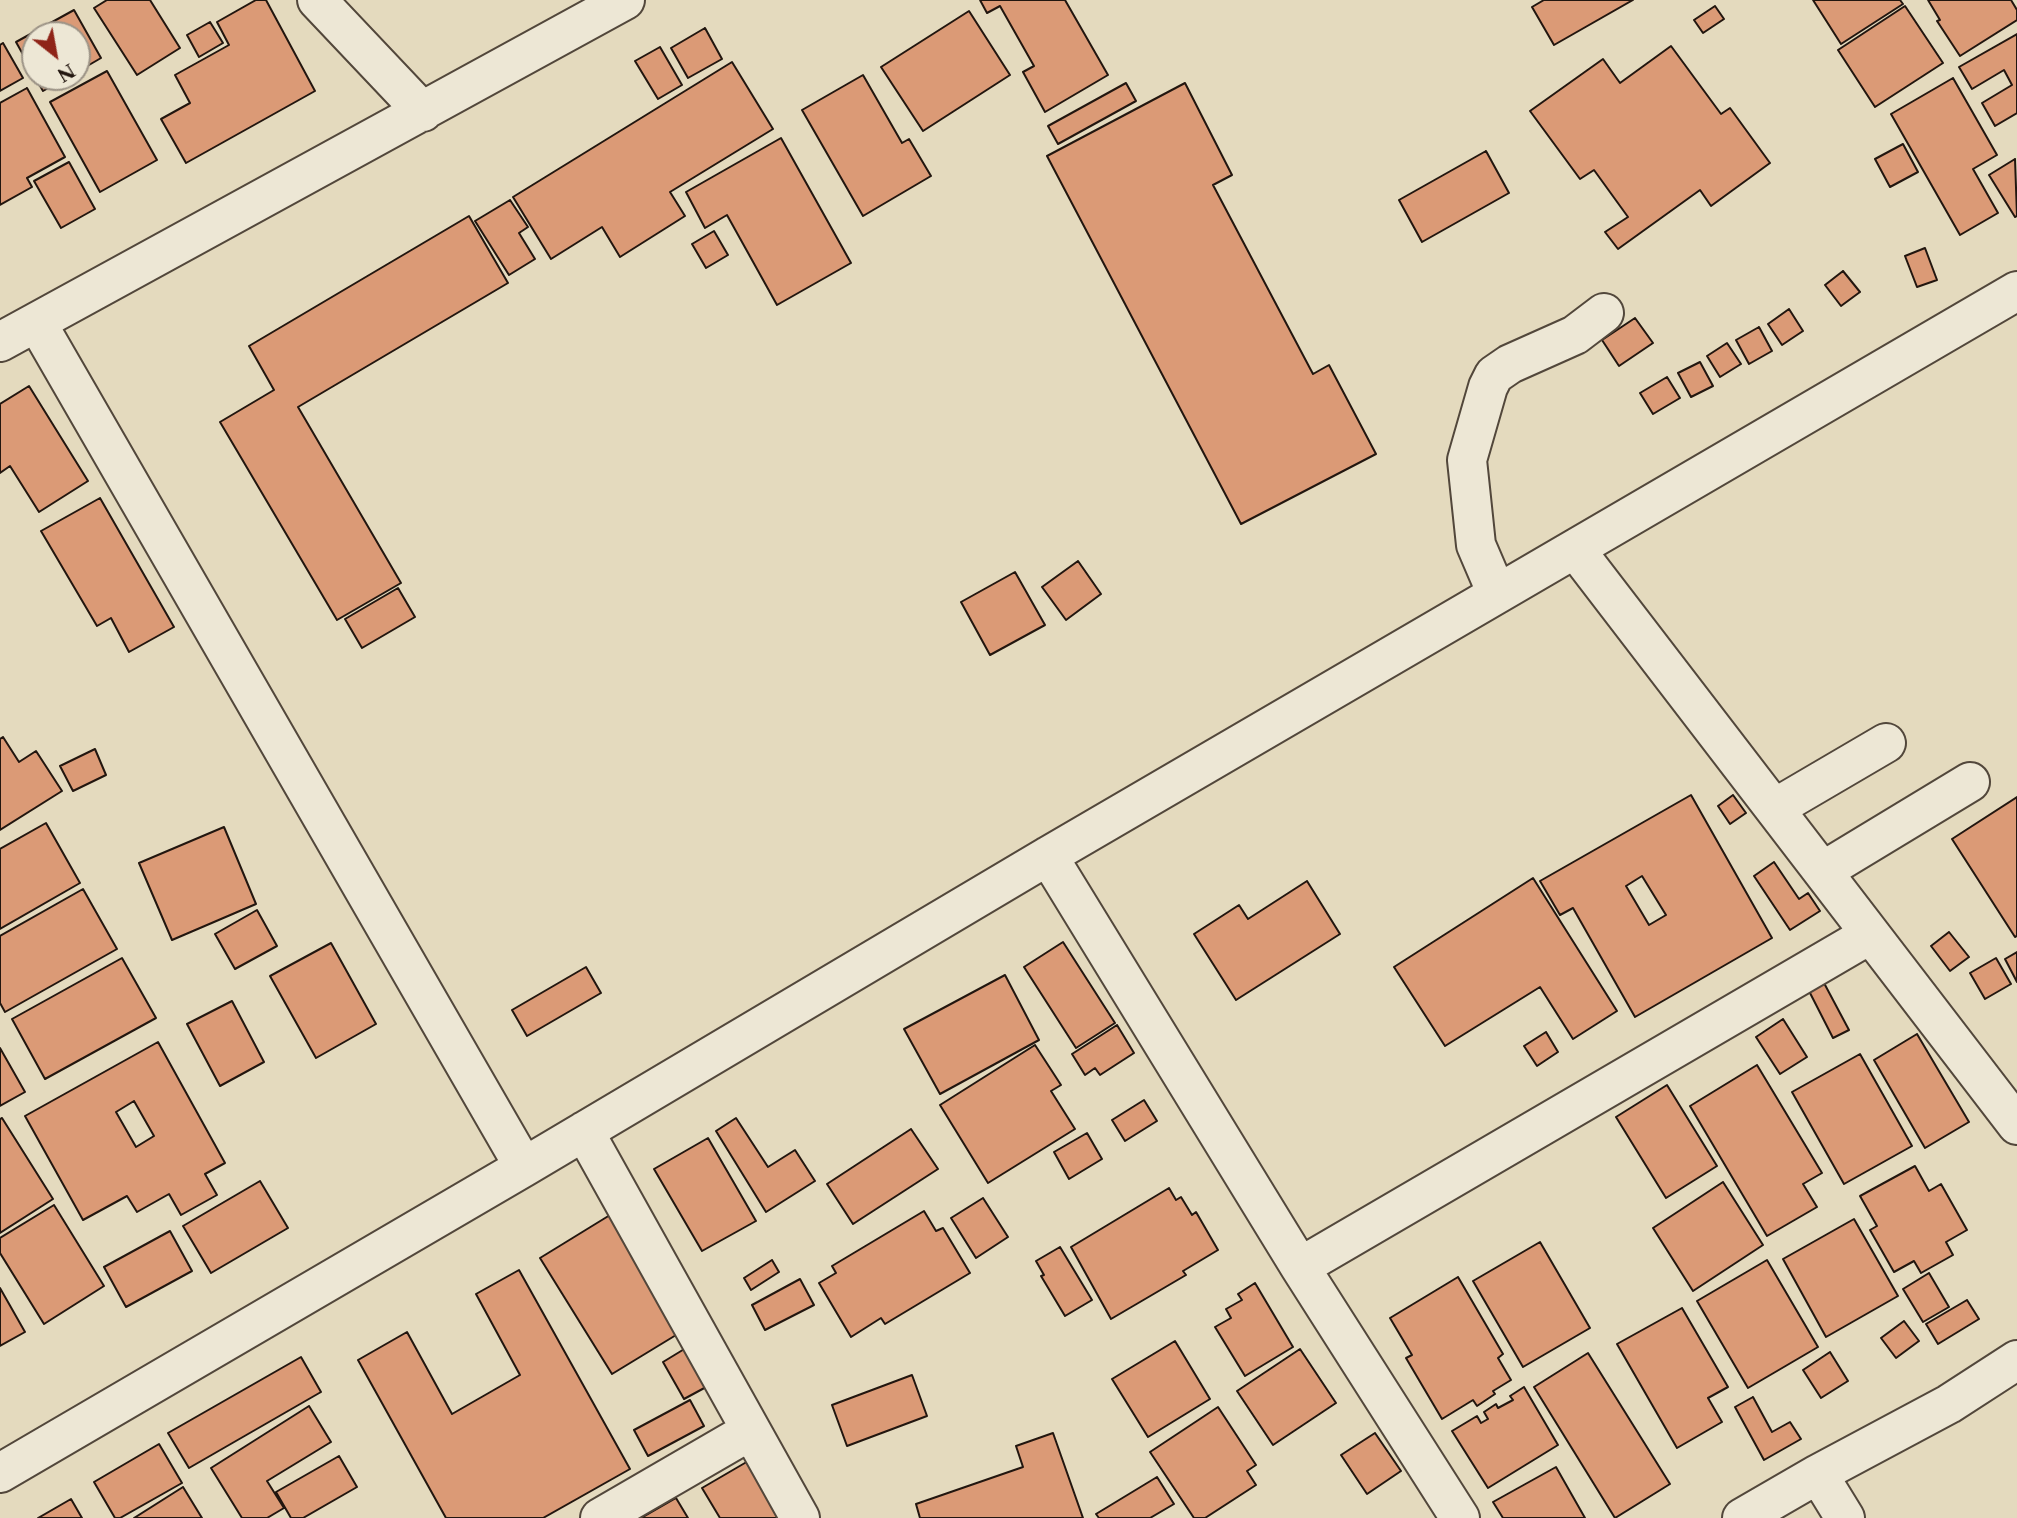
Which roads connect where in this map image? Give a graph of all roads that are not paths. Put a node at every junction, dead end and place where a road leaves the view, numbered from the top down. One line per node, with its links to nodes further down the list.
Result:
1 (317, 0): 3 (street)
2 (625, 0): 3 (street)
3 (423, 112): 6 (street)
4 (2017, 291): 8 (street)
5 (1604, 313): 9 (street)
6 (37, 323): 7 (street); 18 (street)
7 (0, 342)
8 (1575, 549): 9 (street); 12 (street)
9 (1497, 594): 13 (street)
10 (1886, 743): 12 (street)
11 (1970, 782): 14 (street)
12 (1775, 808): 14 (street)
13 (1048, 856): 17 (street); 19 (street)
14 (1823, 871): 15 (street)
15 (1869, 935): 16 (street); 19 (street)
16 (2017, 1125)
17 (584, 1131): 18 (street); 21 (street)
18 (524, 1167): 22 (street)
19 (1300, 1267): 26 (street)
20 (2017, 1360): 23 (street)
21 (750, 1431): 24 (street); 25 (street)
22 (0, 1473)
23 (1818, 1474): 27 (street); 28 (street)
24 (600, 1518)
25 (800, 1518)
26 (1460, 1518)
27 (1742, 1518)
28 (1846, 1518)

